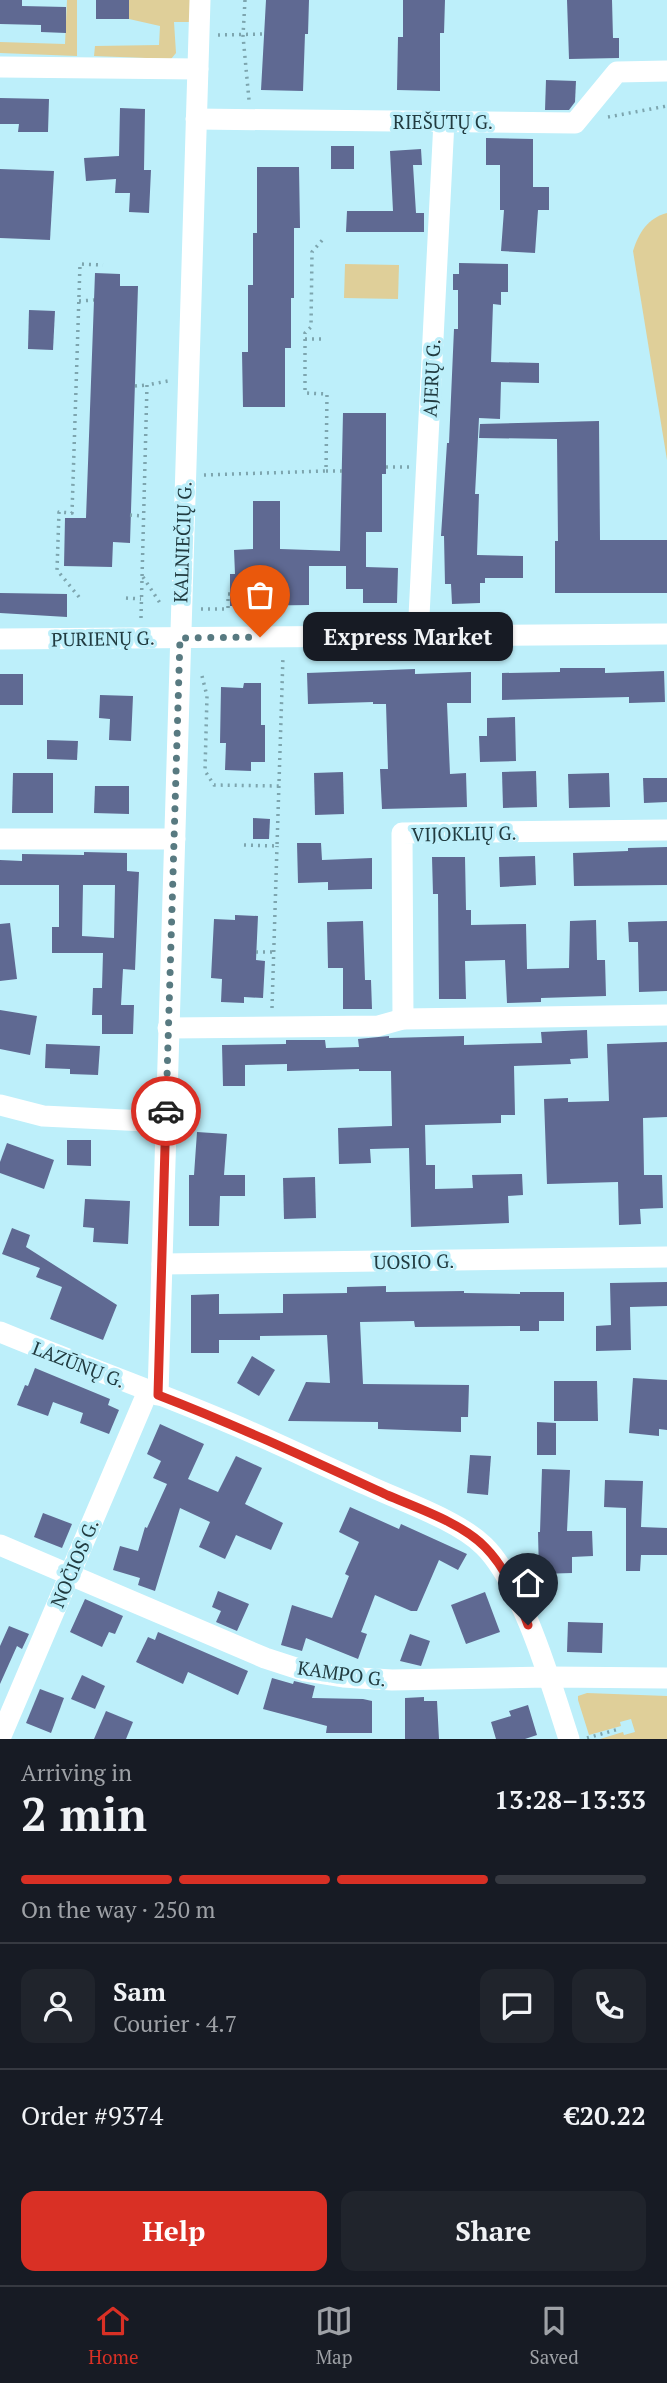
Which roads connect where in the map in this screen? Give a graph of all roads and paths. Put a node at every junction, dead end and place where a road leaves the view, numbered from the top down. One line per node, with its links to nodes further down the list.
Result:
1 (200, 0): 6 (street, KALNIEČIŲ G.)
2 (245, 0): 4 (path)
3 (265, 34): 4 (path)
4 (243, 36): 10 (path)
5 (0, 66): 6 (street)
6 (198, 69): 9 (street, KALNIEČIŲ G.)
7 (667, 71): 12 (street)
8 (667, 106): 12 (path)
9 (196, 119): 10 (street, RIEŠUTŲ G.); 19 (street, KALNIEČIŲ G.)
10 (251, 120): 11 (street, RIEŠUTŲ G.)
11 (444, 121): 12 (street, RIEŠUTŲ G.); 34 (street, AJERŲ G.)
12 (575, 123)
13 (324, 238): 17 (path)
14 (103, 265): 15 (path)
15 (79, 300): 16 (path); 28 (path)
16 (94, 300)
17 (305, 338): 18 (path); 22 (path)
18 (321, 339)
19 (188, 377): 20 (path); 24 (street, KALNIEČIŲ G.)
20 (147, 385): 21 (path); 26 (path)
21 (135, 386)
22 (326, 471): 23 (path); 24 (path)
23 (344, 471)
24 (184, 475): 36 (street, KALNIEČIŲ G.)
25 (131, 515): 26 (path)
26 (144, 516): 27 (path)
27 (142, 575): 30 (path); 31 (path)
28 (79, 597)
29 (126, 598): 30 (path)
30 (141, 599): 32 (path)
31 (164, 609)
32 (152, 616)
33 (667, 634): 34 (street, PURIENŲ G.)
34 (418, 636): 35 (street, PURIENŲ G.)
35 (283, 637): 36 (street, PURIENŲ G.); 39 (path)
36 (180, 638): 37 (street, PURIENŲ G.); 42 (street, KALNIEČIŲ G.)
37 (0, 639)
38 (200, 670): 39 (path)
39 (279, 786): 44 (path)
40 (667, 831): 48 (street, VIJOKLIŲ G.)
41 (0, 839): 42 (street)
42 (174, 839): 50 (street, KALNIEČIŲ G.)
43 (244, 845): 44 (path)
44 (277, 846): 46 (path)
45 (256, 952): 46 (path)
46 (274, 952): 49 (path)
47 (667, 1015): 48 (street)
48 (402, 1018): 49 (street)
49 (272, 1027): 50 (street)
50 (168, 1028): 52 (street, KALNIEČIŲ G.)
51 (0, 1105): 52 (street)
52 (166, 1122): 54 (street, KALNIEČIŲ G.)
53 (667, 1257): 54 (street, UOSIO G.)
54 (162, 1264): 56 (street, KALNIEČIŲ G.)
55 (0, 1332): 56 (street, LAZŪNŲ G.)
56 (153, 1393): 58 (street, NOČIOS G.); 59 (street)
57 (0, 1545): 58 (street, KAMPO G.)
58 (69, 1575): 59 (street, KAMPO G.); 62 (street, NOČIOS G.)
59 (548, 1677): 60 (street, KAMPO G.); 63 (street)
60 (667, 1678)
61 (619, 1729): 64 (path)
62 (3, 1737)
63 (569, 1739)
64 (585, 1739)

